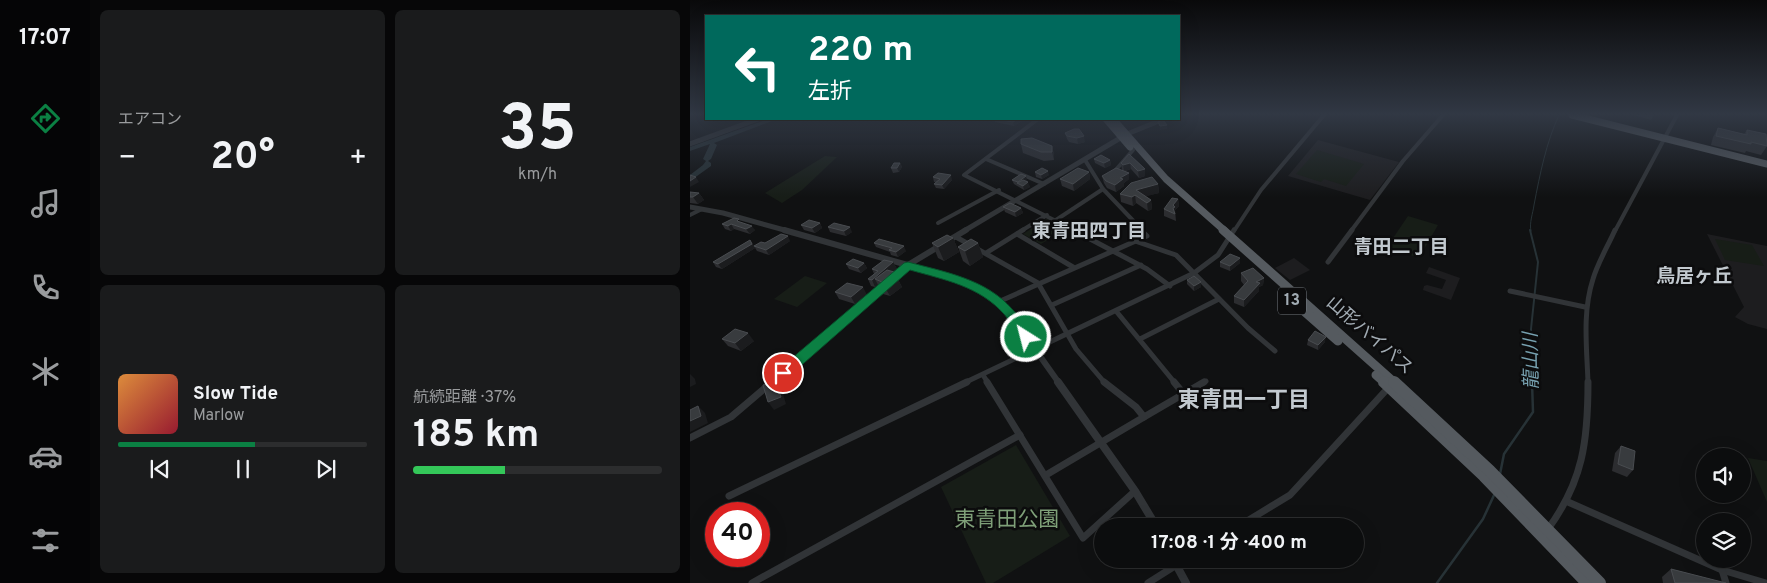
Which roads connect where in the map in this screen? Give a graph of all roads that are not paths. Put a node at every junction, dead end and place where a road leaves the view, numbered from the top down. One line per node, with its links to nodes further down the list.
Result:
1 (1008, 142): 10 (street)
2 (1115, 142): 11 (street)
3 (1129, 142): 9 (highway, 山形バイパス / 13)
4 (1131, 142): 27 (highway, 山形バイパス / 13)
5 (1301, 142): 27 (street)
6 (1419, 142): 30 (street)
7 (1663, 142): 41 (street)
8 (1673, 142): 12 (highway)
9 (1134, 150): 13 (street); 27 (highway, 山形バイパス / 13)
10 (986, 159): 14 (street); 16 (street)
11 (1085, 160): 13 (street); 14 (street)
12 (1767, 164)
13 (1099, 181): 15 (street)
14 (1044, 184): 17 (street)
15 (1104, 189): 22 (street); 26 (street)
16 (999, 190): 17 (street); 23 (street)
17 (1019, 200): 21 (street); 25 (street)
18 (690, 207): 19 (street)
19 (702, 208): 20 (street); 32 (street)
20 (690, 215)
21 (1047, 215): 22 (street); 24 (street)
22 (1056, 220): 28 (street)
23 (938, 223)
24 (1017, 234): 29 (street); 33 (street)
25 (956, 236): 29 (street); 32 (street)
26 (1134, 241): 28 (street); 34 (street)
27 (1228, 241): 34 (street); 49 (highway, 山形バイパス / 13); 55 (highway, 山形バイパス / 13)
28 (1111, 251): 31 (street); 33 (street)
29 (986, 253): 35 (street)
30 (1328, 262)
31 (1141, 265): 36 (street); 40 (street)
32 (908, 266): 39 (street); 53 (street)
33 (1073, 267): 35 (street)
34 (1194, 273): 36 (street); 38 (street)
35 (1038, 282): 39 (street); 40 (street)
36 (1170, 286): 42 (street)
37 (1510, 290): 41 (street)
38 (1220, 299): 44 (street); 46 (street)
39 (998, 302): 45 (street)
40 (1052, 305): 43 (street)
41 (1585, 307): 59 (street)
42 (1116, 311): 43 (street); 44 (street)
43 (1069, 334): 45 (street); 51 (street)
44 (1140, 339): 50 (street)
45 (1036, 349): 47 (street); 54 (street)
46 (1275, 352)
47 (983, 375): 52 (street); 58 (street)
48 (1206, 381): 50 (street)
49 (1389, 387): 55 (highway, 山形バイパス / 13); 62 (street)
50 (1182, 393): 51 (street)
51 (1144, 417): 54 (street)
52 (1020, 435): 56 (street); 67 (street)
53 (690, 438)
54 (1102, 442): 56 (street); 57 (street)
55 (1487, 474): 60 (highway, 山形バイパス / 13)
56 (1046, 475): 57 (street)
57 (1135, 491): 61 (street)
58 (730, 496)
59 (1568, 502): 63 (street); 66 (street)
60 (1522, 509): 63 (highway, 山形バイパス / 13); 70 (highway, 山形バイパス / 13)
61 (1151, 518)
62 (1251, 518)
63 (1548, 529): 71 (highway, 山形バイパス / 13)
64 (1167, 568): 68 (street)
65 (1178, 568): 69 (street)
66 (1722, 570): 72 (street); 73 (street)
67 (752, 583)
68 (1148, 583)
69 (1186, 583)
70 (1587, 583)
71 (1600, 583)
72 (1726, 583)
73 (1766, 583)

